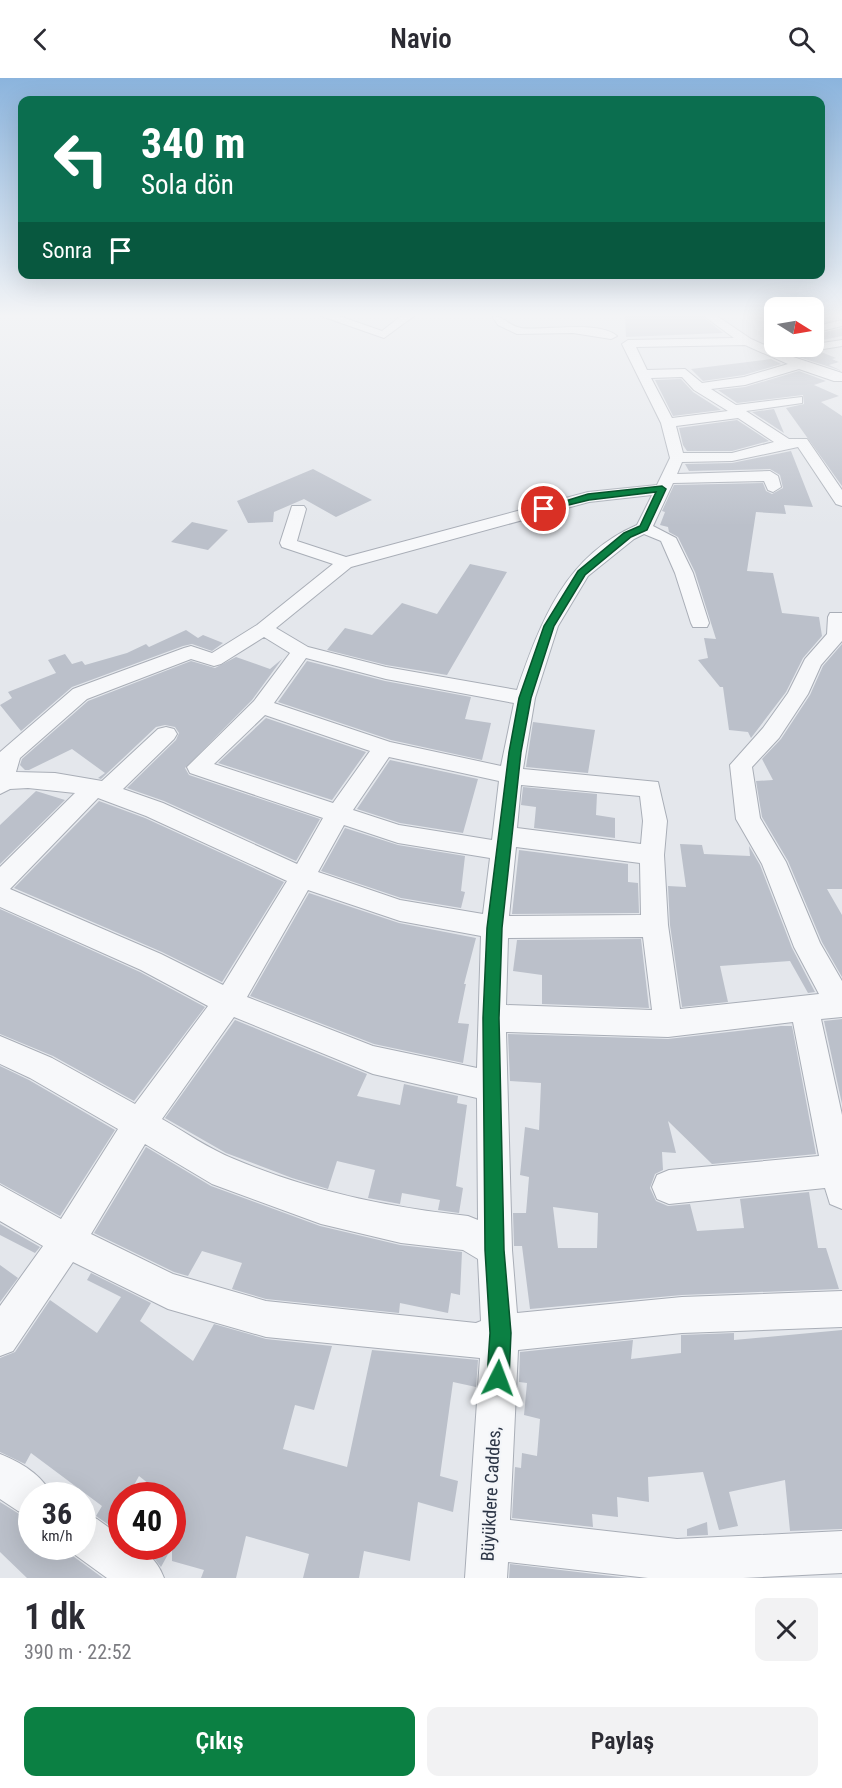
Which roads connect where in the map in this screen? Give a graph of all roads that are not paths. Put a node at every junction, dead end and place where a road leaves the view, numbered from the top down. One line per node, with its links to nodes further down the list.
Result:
1 (651, 386): 6 (street)
2 (707, 386): 3 (street)
3 (699, 387): 5 (street)
4 (797, 400): 5 (street)
5 (736, 411): 6 (street); 7 (street)
6 (669, 423): 8 (street)
7 (786, 443): 8 (street); 10 (street)
8 (669, 475): 9 (street); 12 (street); 13 (street)
9 (773, 487)
10 (842, 501)
11 (298, 509): 13 (street)
12 (644, 528): 15 (street); 18 (street, Büyükdere Caddes,)
13 (345, 563): 16 (street)
14 (837, 617): 34 (street)
15 (700, 623)
16 (264, 629): 17 (street); 23 (street)
17 (301, 651): 18 (street); 19 (street)
18 (525, 698): 22 (street, Büyükdere Caddes,)
19 (261, 706): 21 (street); 25 (street)
20 (166, 734): 24 (street)
21 (384, 748): 22 (street); 25 (street)
22 (511, 775): 26 (street, Büyükdere Caddes,); 27 (street)
23 (1, 782): 24 (street)
24 (100, 790): 28 (street); 29 (street)
25 (337, 815): 26 (street); 28 (street)
26 (504, 844): 27 (street); 32 (street, Büyükdere Caddes,)
27 (652, 855): 31 (street)
28 (302, 877): 32 (street); 33 (street)
29 (0, 883)
30 (0, 896): 33 (street)
31 (655, 925): 32 (street); 37 (street)
32 (495, 928): 36 (street, Büyükdere Caddes,)
33 (228, 1002): 39 (street); 40 (street)
34 (841, 1004): 35 (street)
35 (805, 1009): 37 (street); 41 (street)
36 (491, 1018): 37 (street); 39 (street, Büyükdere Caddes,)
37 (668, 1024)
38 (0, 1050): 40 (street)
39 (490, 1086): 45 (street, Büyükdere Caddes,)
40 (139, 1125): 44 (street); 45 (street)
41 (841, 1181): 42 (street)
42 (669, 1187)
43 (0, 1202): 44 (street)
44 (67, 1241): 47 (street); 48 (street)
45 (495, 1250): 47 (street, Büyükdere Caddes,)
46 (842, 1309): 47 (street)
47 (500, 1333): 53 (street, Büyükdere Caddes,)
48 (0, 1338)
49 (0, 1474): 50 (street)
50 (18, 1487)
51 (96, 1544): 54 (street)
52 (842, 1552): 53 (street)
53 (488, 1558)
54 (143, 1578)

